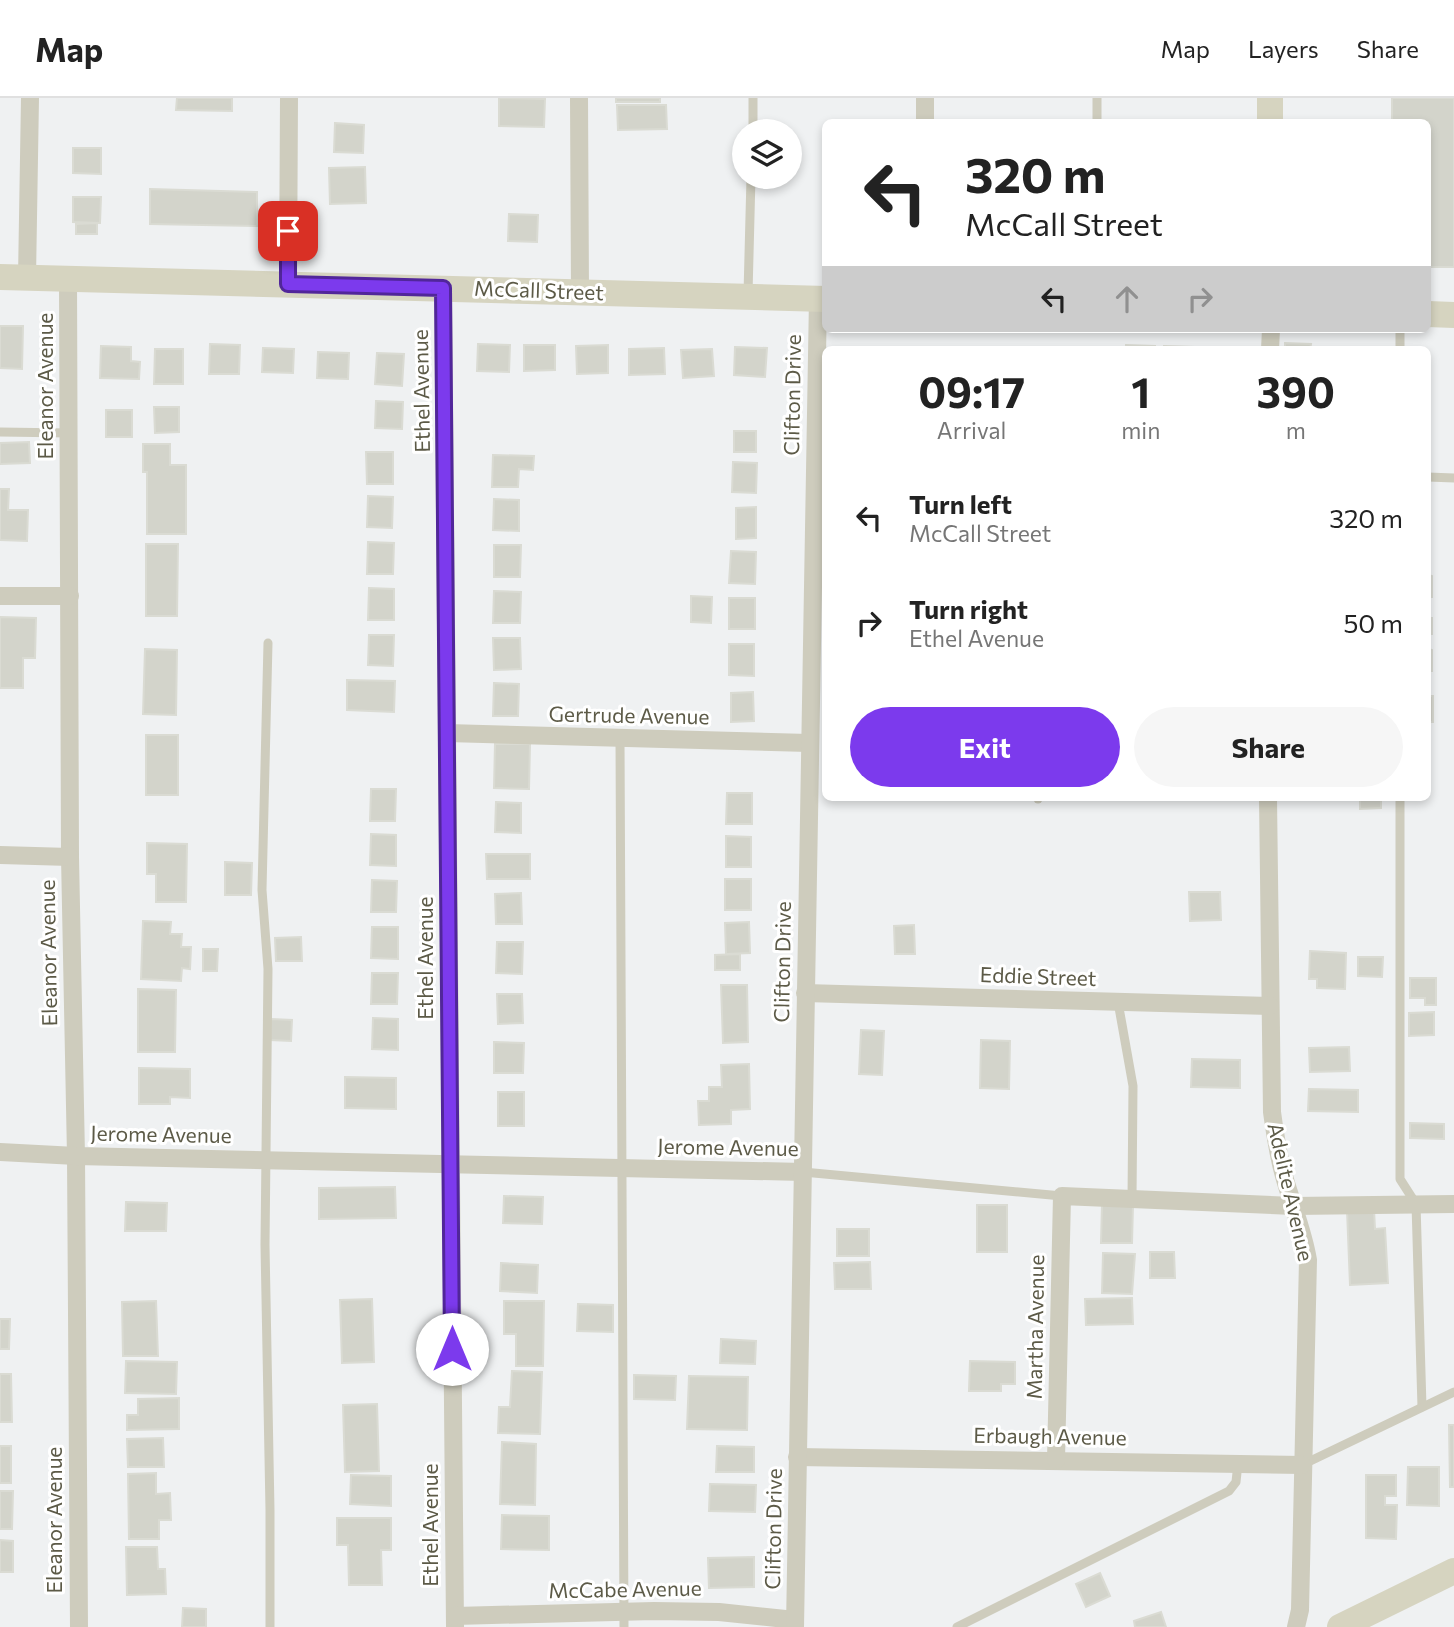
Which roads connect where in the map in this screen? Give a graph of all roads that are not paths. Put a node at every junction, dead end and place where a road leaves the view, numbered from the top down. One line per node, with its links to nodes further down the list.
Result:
1 (30, 98): 14 (street)
2 (289, 98): 16 (street)
3 (579, 98): 18 (street)
4 (753, 98): 8 (lane)
5 (925, 98): 9 (street)
6 (1097, 98): 10 (lane)
7 (1270, 98): 11 (street)
8 (752, 119)
9 (925, 119)
10 (1097, 119)
11 (1270, 119)
12 (751, 189): 19 (lane)
13 (0, 277): 14 (street, McCall Street)
14 (27, 278): 15 (street, McCall Street)
15 (68, 279): 16 (street, McCall Street); 24 (street, Eleanor Avenue)
16 (288, 284): 17 (street, McCall Street)
17 (443, 288): 18 (street, McCall Street); 31 (street, Ethel Avenue)
18 (580, 292): 19 (street, McCall Street)
19 (748, 296): 20 (street, McCall Street)
20 (822, 299): 29 (street, Clifton Drive)
21 (1431, 314): 22 (street)
22 (1454, 315)
23 (0, 432): 24 (lane)
24 (69, 433): 28 (street, Eleanor Avenue)
25 (1431, 477): 26 (lane)
26 (1454, 478)
27 (0, 596): 28 (street)
28 (70, 596): 37 (street, Eleanor Avenue)
29 (819, 626): 33 (street, Clifton Drive)
30 (268, 643): 43 (lane)
31 (447, 733): 32 (street, Gertrude Avenue); 44 (street, Ethel Avenue)
32 (620, 739): 33 (street, Gertrude Avenue); 45 (lane)
33 (809, 743): 38 (street, Clifton Drive)
34 (1268, 801): 40 (street, Adelite Avenue)
35 (1400, 801): 49 (lane)
36 (0, 855): 37 (street)
37 (70, 857): 42 (street, Eleanor Avenue)
38 (805, 993): 39 (street, Eddie Street); 46 (street, Clifton Drive)
39 (1118, 1002): 40 (street, Eddie Street); 48 (lane)
40 (1270, 1006): 51 (street, Adelite Avenue)
41 (0, 1152): 42 (street, Jerome Avenue)
42 (76, 1156): 43 (street, Jerome Avenue); 62 (street, Eleanor Avenue)
43 (265, 1160): 44 (street, Jerome Avenue); 63 (lane)
44 (451, 1163): 45 (street, Jerome Avenue); 60 (street, Ethel Avenue)
45 (621, 1168): 46 (street, Jerome Avenue); 59 (lane)
46 (803, 1172): 47 (lane, Jerome Avenue); 54 (street, Clifton Drive)
47 (1062, 1196): 48 (street, Jerome Avenue); 55 (street, Martha Avenue)
48 (1132, 1199): 51 (street, Jerome Avenue)
49 (1416, 1204): 50 (street, Jerome Avenue); 51 (street, Jerome Avenue); 53 (lane)
50 (1454, 1204)
51 (1294, 1206): 57 (street, Adelite Avenue)
52 (1454, 1392): 53 (lane)
53 (1422, 1407): 57 (lane)
54 (797, 1457): 55 (street, Erbaugh Avenue); 61 (street, Clifton Drive)
55 (1056, 1460): 56 (street, Erbaugh Avenue)
56 (1238, 1463): 57 (street, Erbaugh Avenue); 64 (lane)
57 (1302, 1465): 65 (street, Adelite Avenue)
58 (1454, 1572): 66 (street)
59 (624, 1619): 60 (street, McCabe Avenue); 61 (street, McCabe Avenue)
60 (455, 1621)
61 (795, 1623)
62 (79, 1627)
63 (270, 1627)
64 (957, 1627)
65 (1296, 1627)
66 (1340, 1627)

